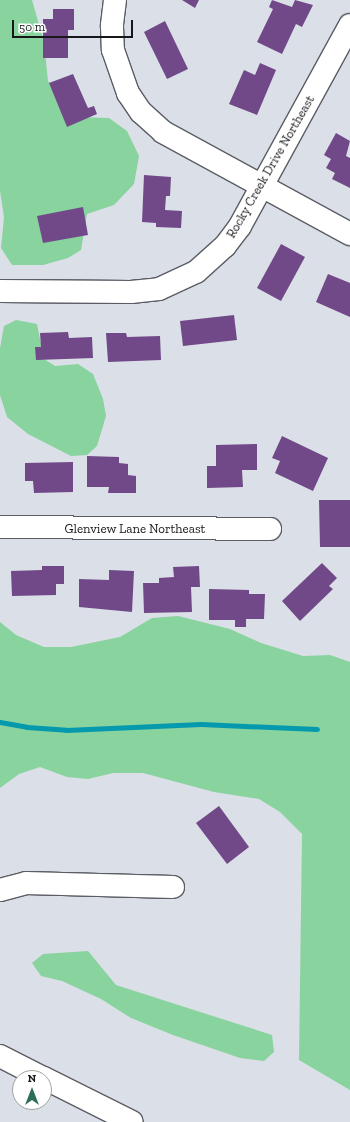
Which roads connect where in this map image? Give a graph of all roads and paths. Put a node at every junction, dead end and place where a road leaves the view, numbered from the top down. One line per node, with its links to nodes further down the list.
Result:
1 (115, 0): 3 (street)
2 (350, 25): 3 (street, Rocky Creek Drive Northeast)
3 (261, 188): 4 (street); 5 (street, Rocky Creek Drive Northeast)
4 (350, 234)
5 (0, 291)
6 (0, 527): 7 (street, Glenview Lane Northeast)
7 (270, 529)
8 (173, 887): 9 (street)
9 (0, 890)
10 (0, 1056): 11 (street)
11 (28, 1070)
12 (52, 1082): 13 (street)
13 (132, 1122)

